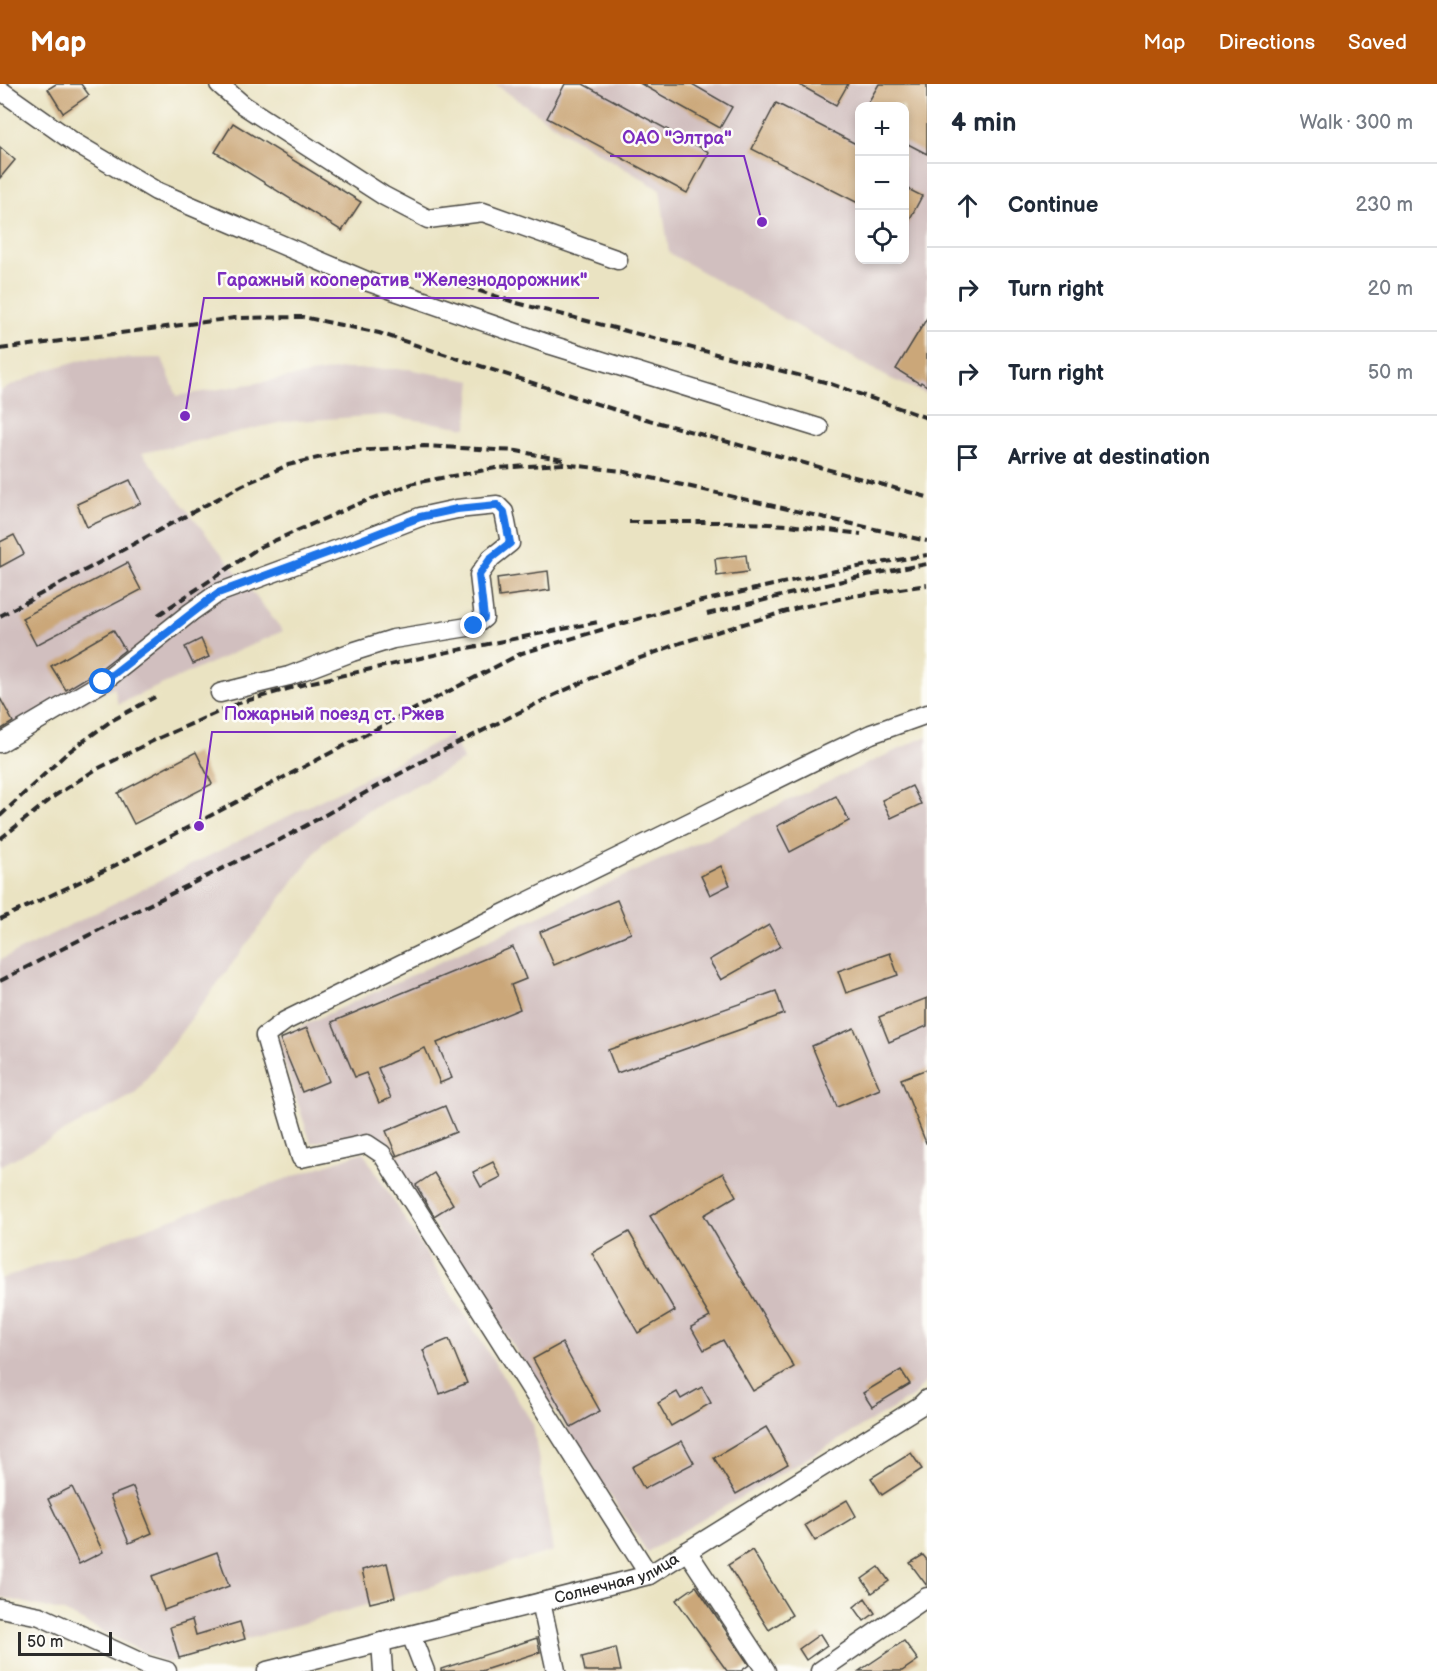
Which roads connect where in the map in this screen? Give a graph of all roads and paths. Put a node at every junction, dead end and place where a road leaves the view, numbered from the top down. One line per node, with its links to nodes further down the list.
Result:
1 (8, 84): 3 (street)
2 (219, 84): 4 (street)
3 (0, 89): 5 (street)
4 (618, 260)
5 (819, 428)
6 (220, 693): 8 (street)
7 (927, 714): 11 (street)
8 (0, 743)
9 (927, 1399): 10 (street, Солнечная улица)
10 (687, 1551): 11 (street, Солнечная улица); 22 (street)
11 (649, 1575): 13 (street, Солнечная улица)
12 (927, 1597): 23 (street)
13 (541, 1602): 15 (street, Солнечная улица); 21 (street)
14 (0, 1608): 17 (street)
15 (411, 1635): 16 (street, Солнечная улица); 20 (street)
16 (381, 1642): 18 (street, Солнечная улица); 19 (street)
17 (167, 1671)
18 (267, 1671)
19 (383, 1671)
20 (425, 1671)
21 (556, 1671)
22 (766, 1671)
23 (820, 1671)

